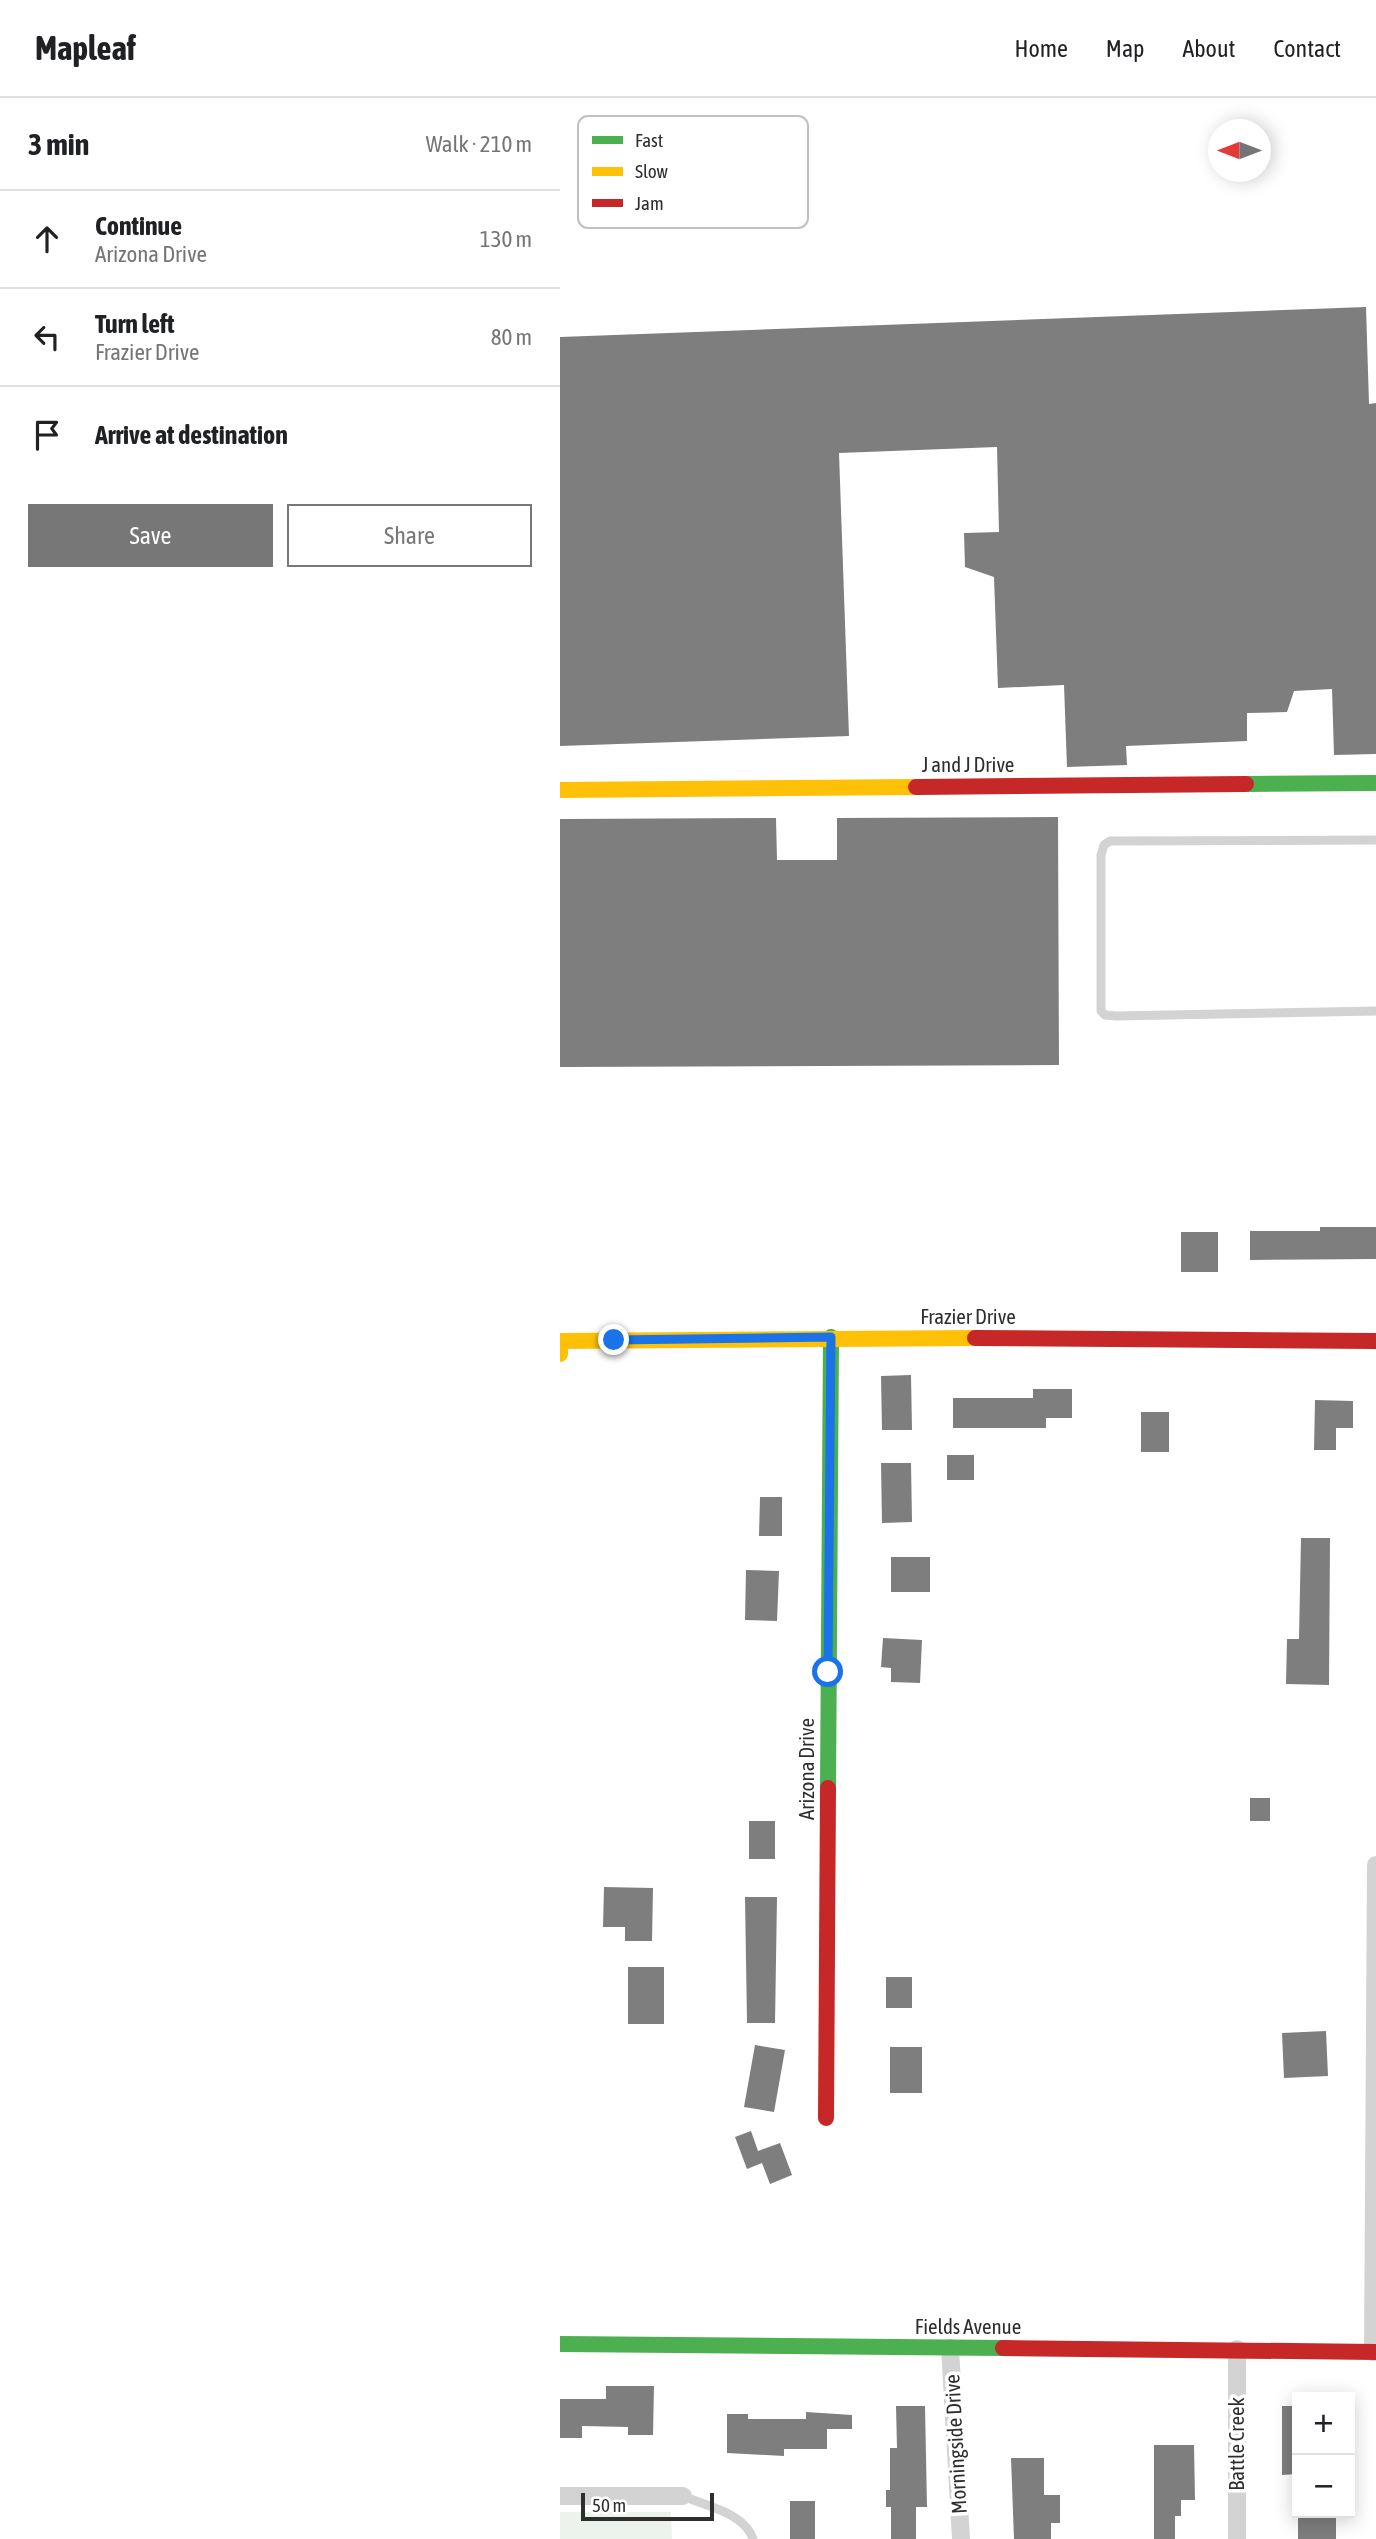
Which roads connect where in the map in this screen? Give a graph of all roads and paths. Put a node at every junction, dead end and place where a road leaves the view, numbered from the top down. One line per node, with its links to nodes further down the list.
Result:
1 (1376, 783): 2 (street, J and J Drive)
2 (560, 790)
3 (1376, 840): 4 (lane)
4 (1376, 1011)
5 (831, 1337): 6 (street, Frazier Drive); 7 (street, Frazier Drive); 10 (street, Arizona Drive)
6 (560, 1341): 8 (street)
7 (1376, 1341)
8 (560, 1354)
9 (1376, 1866): 14 (street)
10 (826, 2118)
11 (560, 2344): 12 (street, Fields Avenue)
12 (950, 2348): 13 (street, Fields Avenue); 18 (street, Morningside Drive)
13 (1237, 2349): 14 (street, Fields Avenue); 19 (street, Battle Creek)
14 (1375, 2352)
15 (560, 2496): 16 (street)
16 (682, 2496): 17 (lane)
17 (753, 2539)
18 (961, 2539)
19 (1237, 2539)

